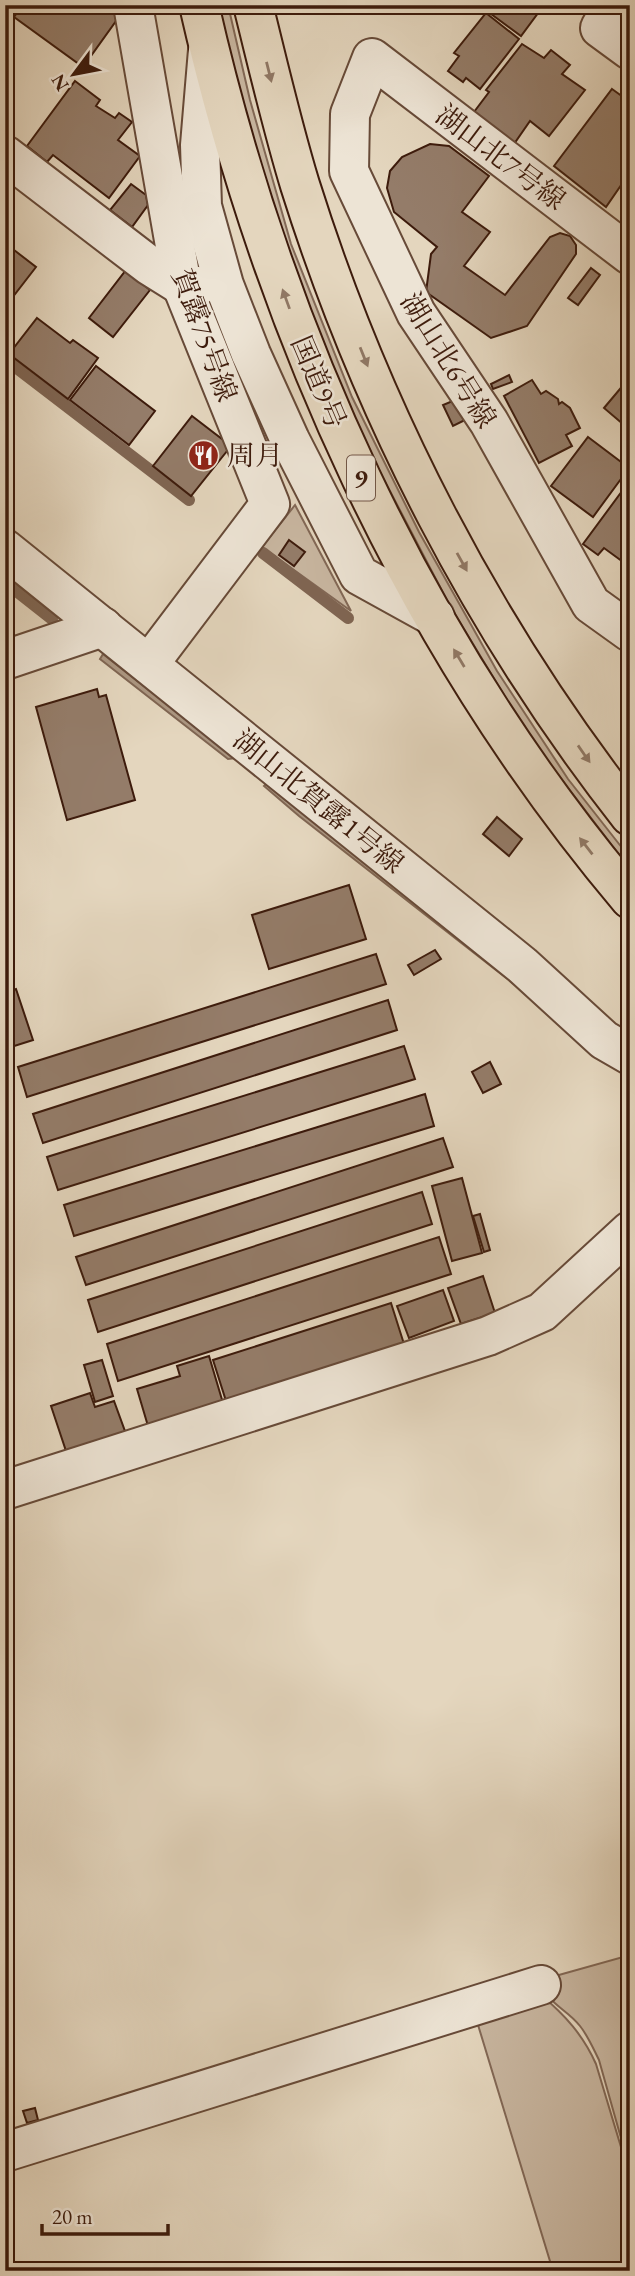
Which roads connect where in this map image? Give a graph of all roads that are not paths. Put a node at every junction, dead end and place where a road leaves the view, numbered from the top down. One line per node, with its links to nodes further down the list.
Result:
1 (133, 5): 11 (street, 賀露75号線)
2 (200, 5): 5 (highway, 国道9号 / 9)
3 (253, 5): 20 (highway, 国道9号 / 9, one-way to 20)
4 (613, 5): 6 (street)
5 (208, 44): 10 (street); 15 (highway, 国道9号 / 9, one-way to 5)
6 (630, 50)
7 (372, 58): 9 (street, 湖山北7号線); 17 (street, 湖山北6号線)
8 (5, 155): 11 (street)
9 (630, 255)
10 (224, 285): 11 (street); 12 (street)
11 (182, 286): 13 (street, 賀露75号線)
12 (290, 440): 13 (street); 15 (street)
13 (248, 449): 19 (street, 賀露75号線)
14 (5, 549): 16 (street, 湖山北賀露1号線)
15 (435, 617): 21 (highway, 国道9号 / 9, one-way to 15)
16 (103, 627): 18 (street); 19 (street, 湖山北賀露1号線)
17 (630, 632)
18 (5, 660)
19 (149, 664): 22 (street, 湖山北賀露1号線)
20 (630, 816)
21 (630, 899)
22 (630, 1055)
23 (630, 1231): 24 (street)
24 (5, 1490)
25 (541, 1985): 26 (street)
26 (5, 2152)

